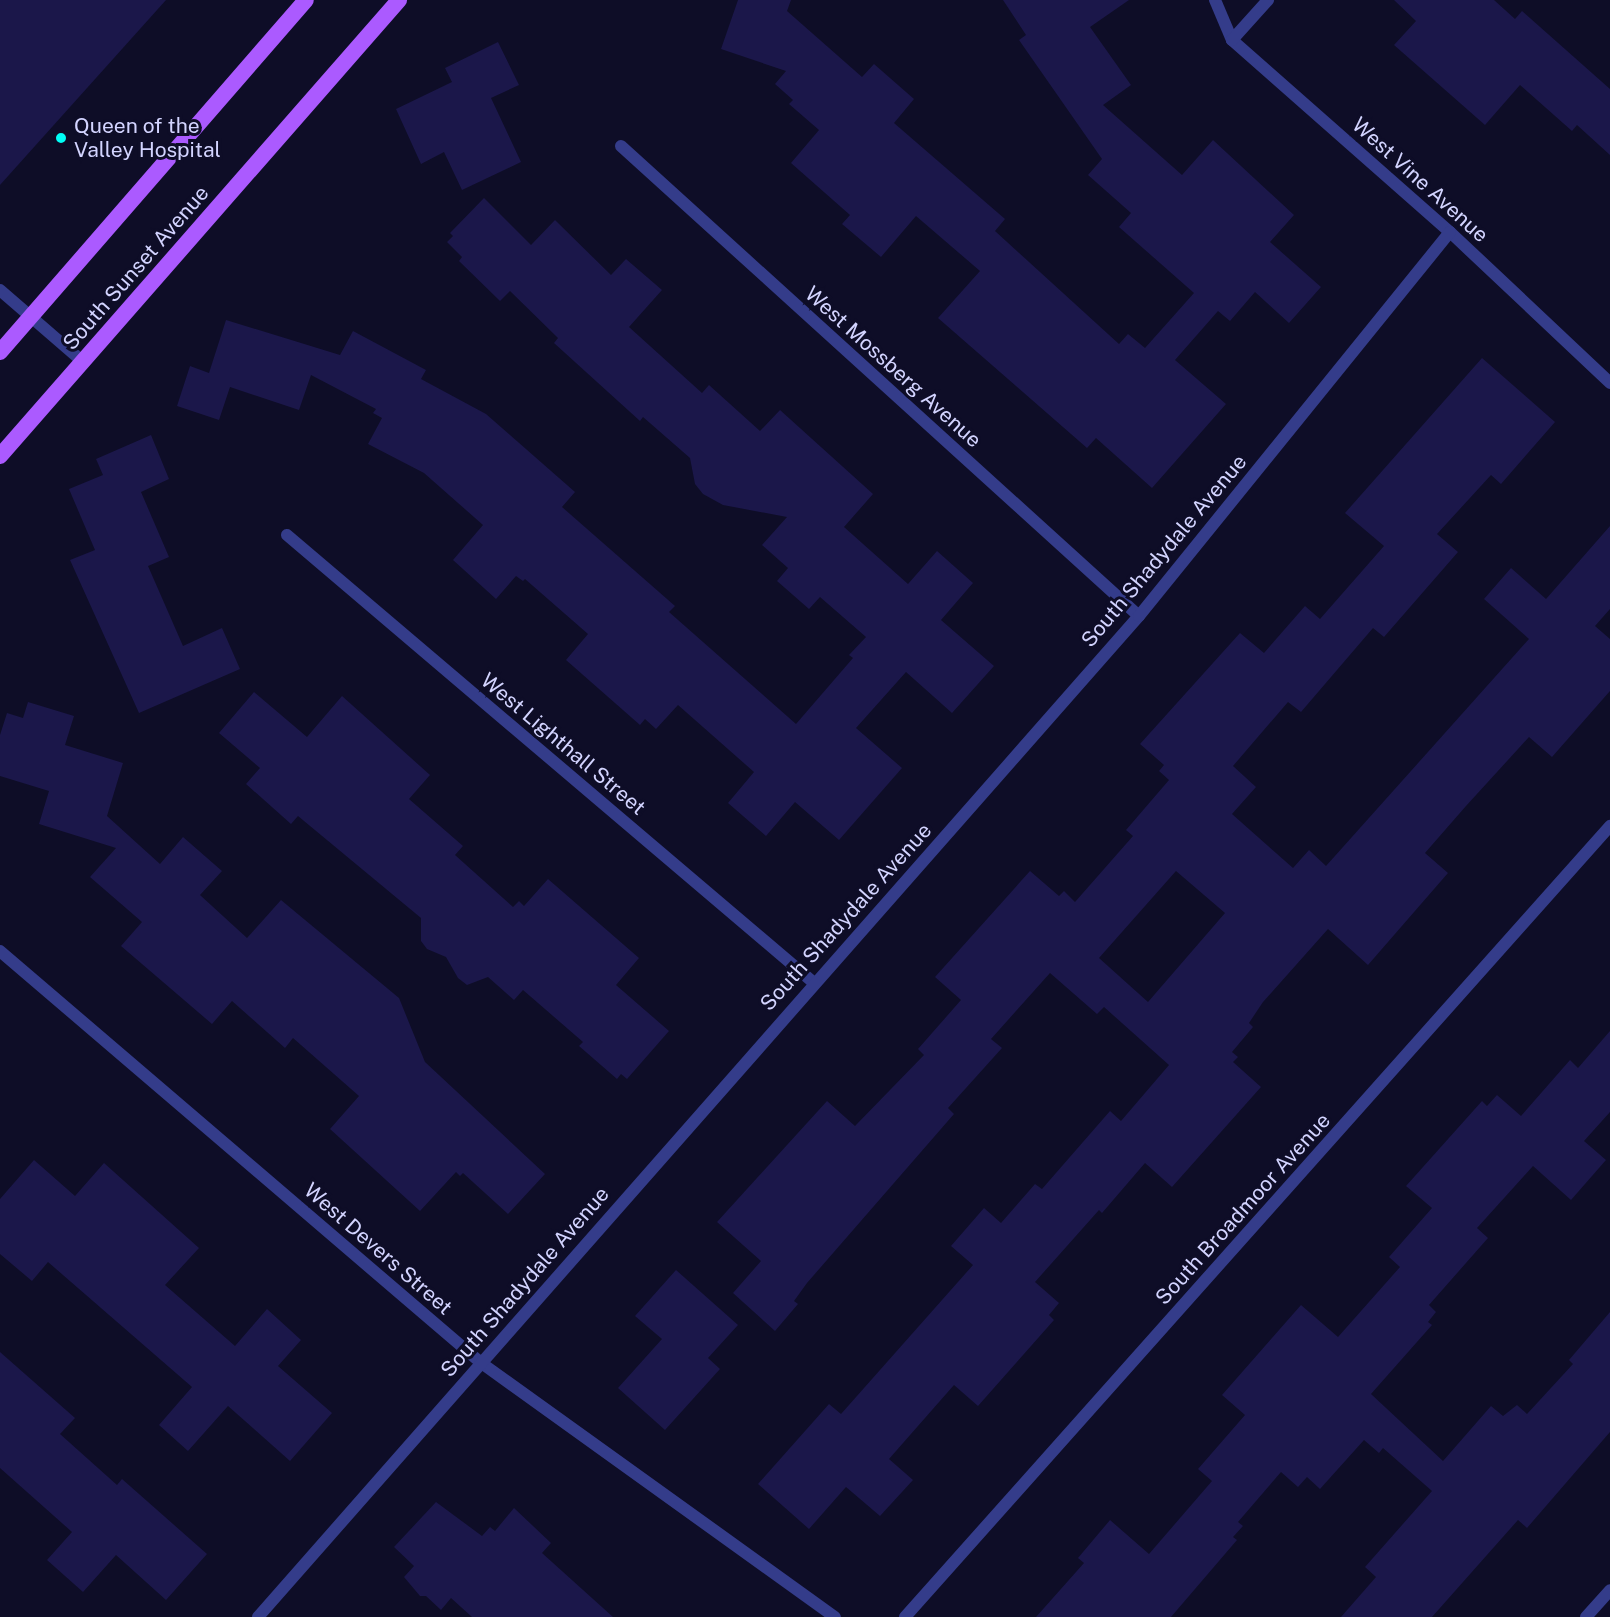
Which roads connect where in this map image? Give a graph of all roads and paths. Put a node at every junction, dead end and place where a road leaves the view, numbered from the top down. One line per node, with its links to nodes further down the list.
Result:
1 (306, 0): 9 (main road)
2 (399, 0): 11 (main road, South Sunset Avenue)
3 (1215, 0): 5 (street, West Vine Avenue)
4 (1268, 0): 5 (street)
5 (1232, 40): 7 (street, West Vine Avenue)
6 (621, 146): 15 (street, West Mossberg Avenue)
7 (1450, 232): 12 (street, West Vine Avenue); 15 (street, South Shadydale Avenue)
8 (0, 290): 9 (street)
9 (31, 316): 10 (main road); 11 (street)
10 (0, 352)
11 (83, 362): 13 (main road, South Sunset Avenue)
12 (1610, 383)
13 (0, 456)
14 (286, 535): 18 (street, West Lighthall Street)
15 (1139, 616): 18 (street, South Shadydale Avenue)
16 (1610, 826): 23 (street, South Broadmoor Avenue)
17 (0, 951): 19 (street, West Devers Street)
18 (813, 982): 19 (street, South Shadydale Avenue)
19 (480, 1362): 21 (street, South Shadydale Avenue); 22 (street, West Devers Street)
20 (1610, 1590): 24 (street)
21 (258, 1617)
22 (835, 1617)
23 (905, 1617)
24 (1586, 1617)

